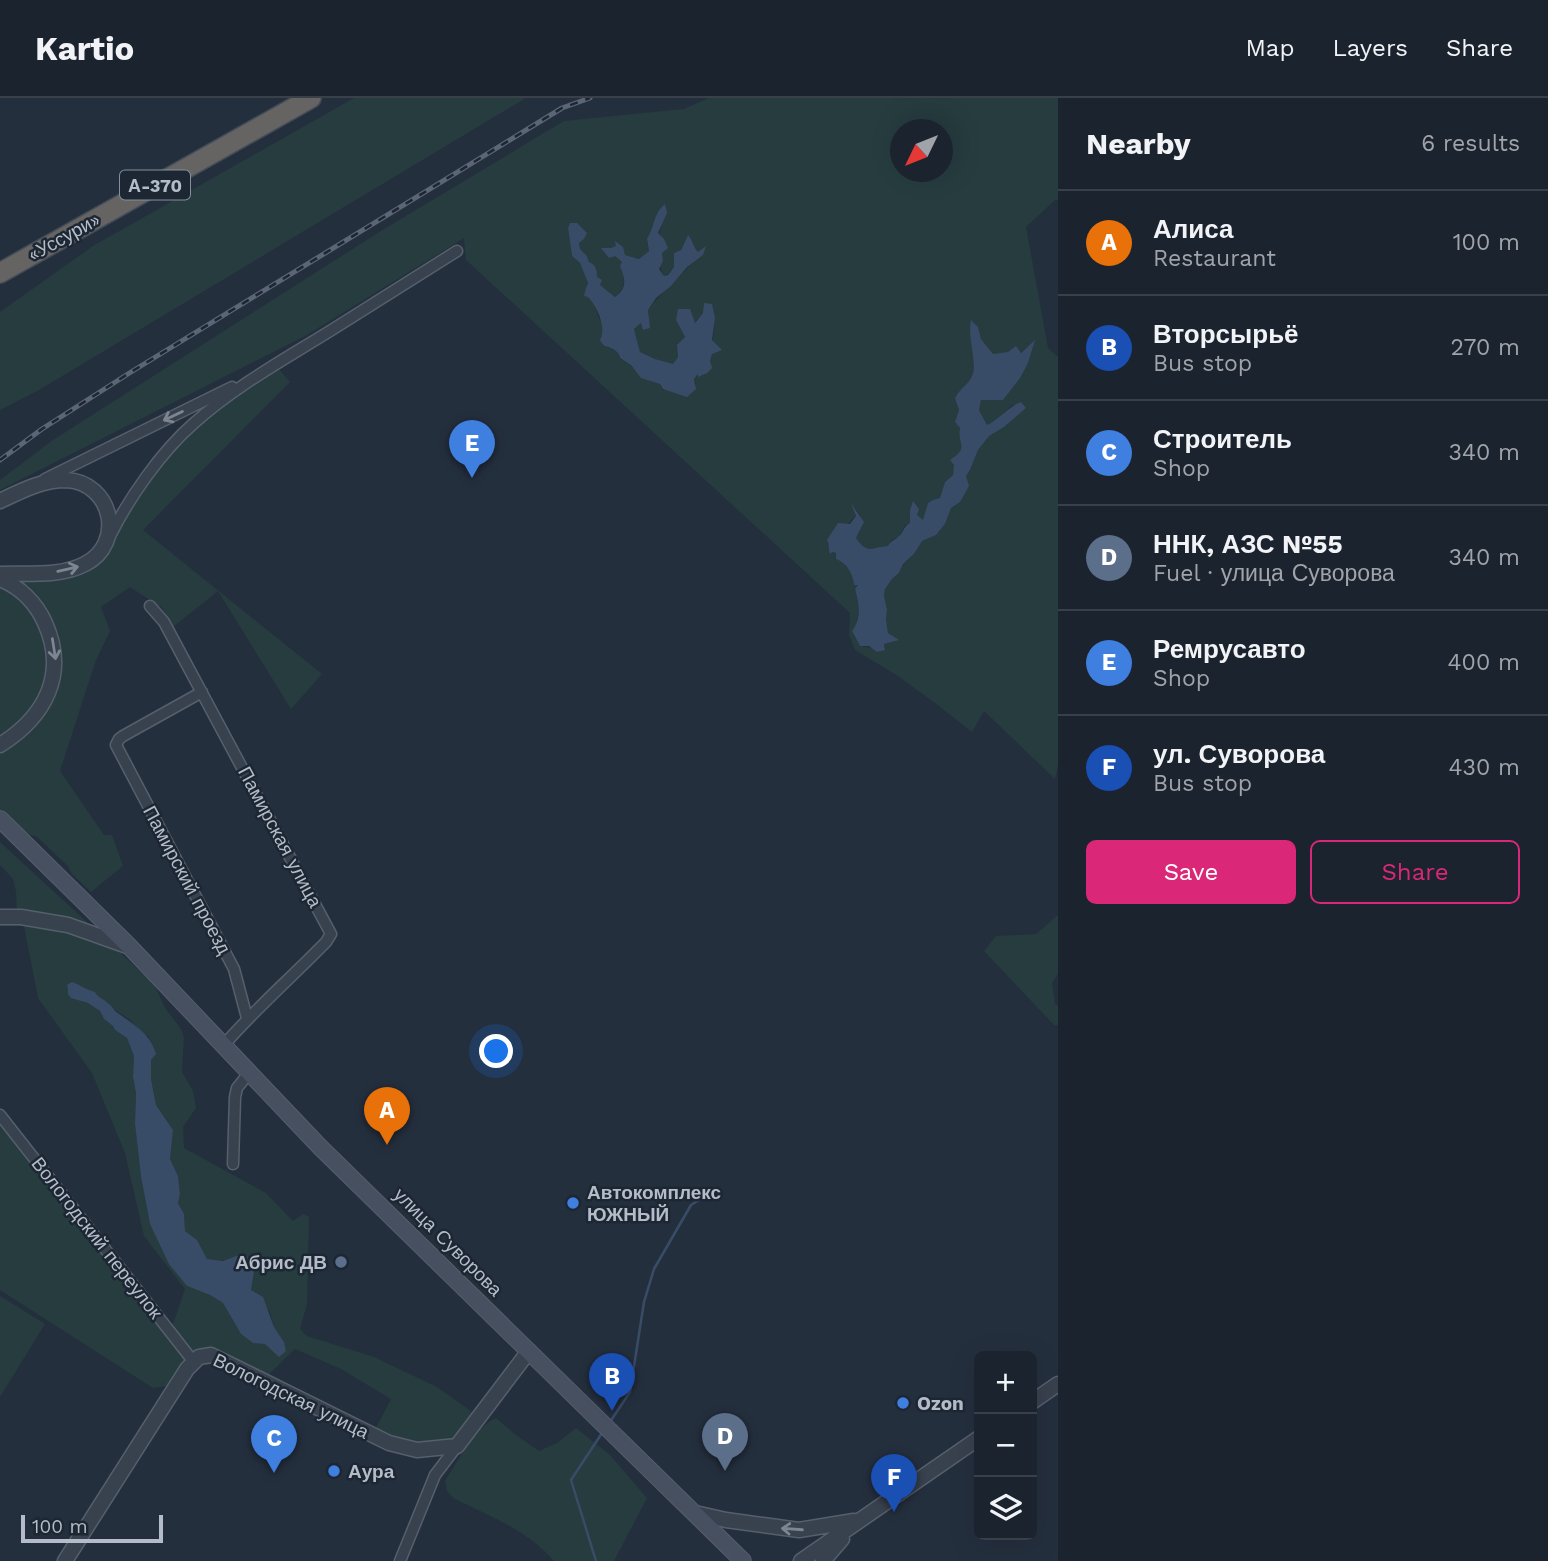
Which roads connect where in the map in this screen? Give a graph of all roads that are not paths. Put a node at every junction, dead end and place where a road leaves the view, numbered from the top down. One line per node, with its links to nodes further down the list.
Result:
1 (311, 98): 3 (highway, «Уссури» / А-370)
2 (457, 251): 4 (street)
3 (0, 272)
4 (278, 363): 5 (street, one-way to 5); 7 (street)
5 (33, 485): 6 (street); 7 (street)
6 (0, 501)
7 (109, 537): 8 (street, one-way to 7)
8 (0, 577): 11 (street, one-way to 11)
9 (150, 606): 10 (street, Памирская улица)
10 (202, 692): 16 (street, Памирская улица); 16 (street, Памирский проезд)
11 (0, 745)
12 (0, 819): 15 (main road, улица Суворова)
13 (0, 834): 15 (main road, улица Суворова)
14 (0, 917): 15 (street)
15 (128, 946): 17 (main road, улица Суворова)
16 (247, 1018): 17 (street, Памирская улица)
17 (223, 1046): 18 (main road, улица Суворова)
18 (249, 1073): 20 (street); 21 (main road, улица Суворова)
19 (0, 1115): 22 (street, Вологодский переулок)
20 (233, 1164)
21 (528, 1351): 26 (street); 27 (main road, улица Суворова)
22 (193, 1361): 26 (street, Вологодская улица); 29 (street, Вологодская улица)
23 (1058, 1384): 24 (street)
24 (1037, 1399)
25 (974, 1441): 28 (street)
26 (457, 1446): 30 (street)
27 (695, 1513): 28 (street, one-way to 27); 31 (main road, улица Суворова)
28 (859, 1520): 32 (street); 33 (street)
29 (65, 1561)
30 (400, 1561)
31 (743, 1561)
32 (801, 1561)
33 (823, 1561)

